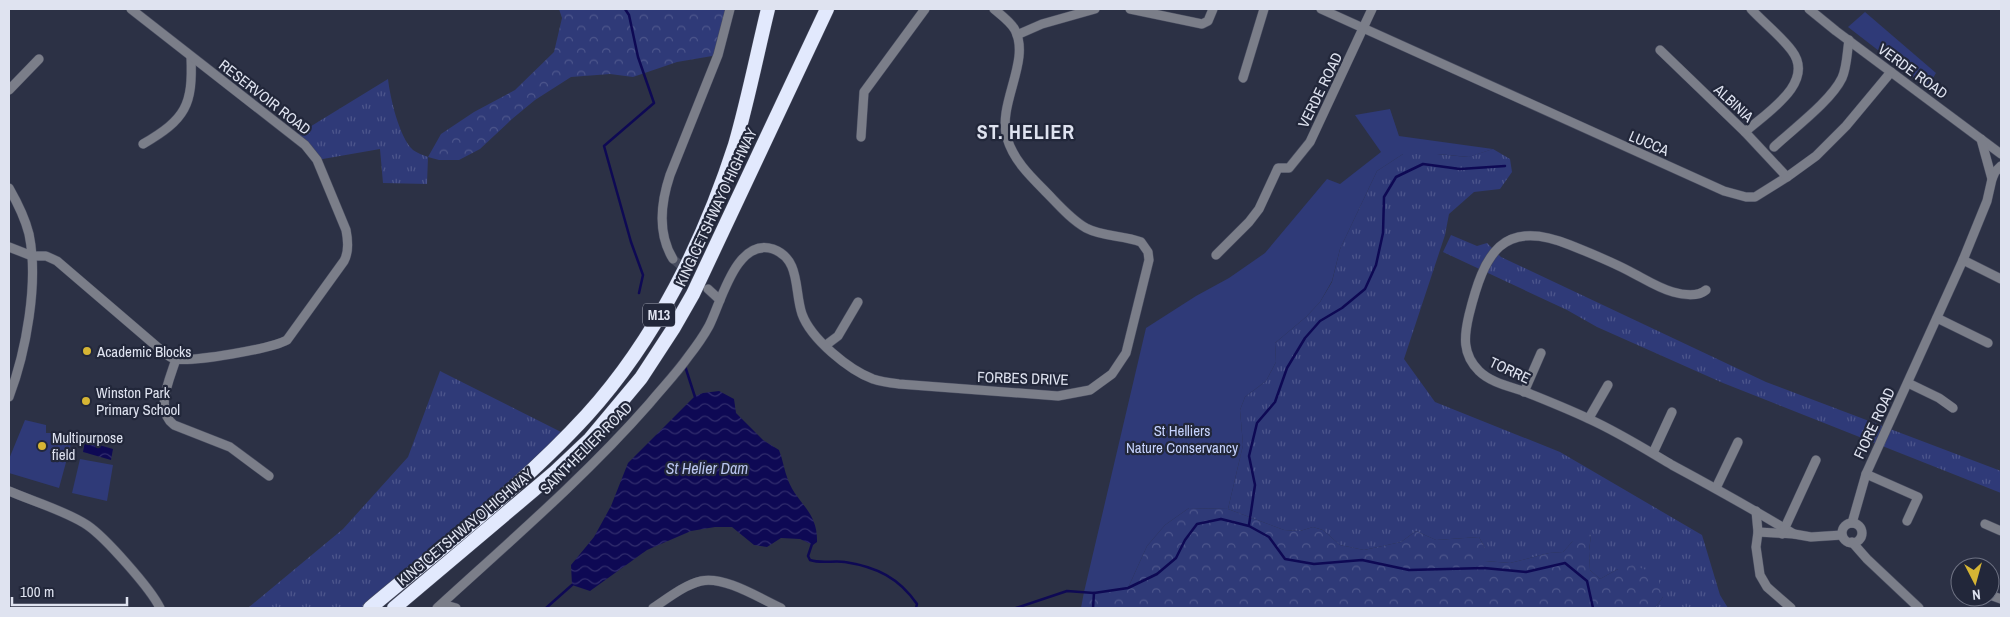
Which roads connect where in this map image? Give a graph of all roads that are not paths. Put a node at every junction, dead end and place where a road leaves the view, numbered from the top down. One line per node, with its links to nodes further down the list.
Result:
1 (131, 9): 19 (street, RESERVOIR ROAD)
2 (730, 9): 37 (street)
3 (768, 9): 74 (highway, KING CETSHWAYO HIGHWAY / M13)
4 (826, 9): 75 (highway, KING CETSHWAYO HIGHWAY / M13)
5 (925, 9): 25 (street)
6 (994, 9): 16 (street)
7 (1095, 9): 16 (street)
8 (1130, 9): 9 (street)
9 (1213, 9)
10 (1264, 9): 22 (street)
11 (1321, 9): 15 (street, LUCCA)
12 (1372, 9): 15 (street, VERDE ROAD)
13 (1752, 9): 24 (street)
14 (1809, 9): 17 (street, VERDE ROAD)
15 (1364, 28): 31 (street, LUCCA); 35 (street, VERDE ROAD)
16 (1017, 35): 46 (street, FORBES DRIVE)
17 (1849, 40): 21 (street, VERDE ROAD); 28 (street)
18 (1660, 50): 24 (street, ALBINIA)
19 (191, 56): 27 (street); 48 (street, RESERVOIR ROAD)
20 (39, 59): 23 (street)
21 (1891, 72): 26 (street, VERDE ROAD); 31 (street, LUCCA)
22 (1243, 78)
23 (9, 90)
24 (1745, 132): 31 (street, ALBINIA)
25 (861, 138)
26 (1981, 139): 29 (street, VERDE ROAD); 32 (street, FIORE ROAD)
27 (143, 144)
28 (1774, 147)
29 (2001, 154)
30 (2001, 166): 32 (street, FIORE ROAD)
31 (1787, 177)
32 (1992, 179): 38 (street, FIORE ROAD)
33 (9, 188): 36 (street)
34 (9, 247): 36 (street)
35 (1216, 254)
36 (32, 256): 48 (street); 52 (street)
37 (673, 259)
38 (1963, 260): 39 (street); 44 (street, FIORE ROAD)
39 (2001, 278)
40 (708, 288): 42 (street)
41 (1706, 290): 51 (street, TORRE)
42 (720, 300): 46 (street, FORBES DRIVE); 72 (street, SAINT HELIER ROAD)
43 (858, 302): 46 (street)
44 (1936, 318): 45 (street); 49 (street, FIORE ROAD)
45 (1988, 343)
46 (826, 346)
47 (1541, 353): 51 (street)
48 (176, 359): 60 (street)
49 (1908, 383): 53 (street, FIORE ROAD); 59 (street, FIORE ROAD)
50 (1608, 385): 55 (street)
51 (1524, 392): 55 (street, TORRE)
52 (9, 397)
53 (1953, 408)
54 (1672, 412): 57 (street)
55 (1589, 418): 57 (street, TORRE)
56 (1738, 442): 61 (street)
57 (1653, 453): 61 (street, TORRE)
58 (1816, 460): 67 (street)
59 (1866, 474): 64 (street, FIORE ROAD); 65 (street, FIORE ROAD)
60 (269, 476)
61 (1716, 488): 63 (street, TORRE)
62 (9, 492): 73 (street)
63 (1756, 511): 67 (street, TORRE); 69 (street)
64 (1907, 521)
65 (1852, 523): 70 (street, FIORE ROAD); 71 (street, FIORE ROAD)
66 (1985, 524): 68 (street)
67 (1783, 531): 69 (street); 70 (street)
68 (2001, 531)
69 (1758, 532): 79 (street)
70 (1842, 535): 71 (street)
71 (1852, 542): 80 (street)
72 (439, 606): 76 (street)
73 (160, 608)
74 (370, 608)
75 (394, 608)
76 (456, 608)
77 (653, 608): 78 (street)
78 (781, 608)
79 (1791, 608)
80 (1918, 608)

